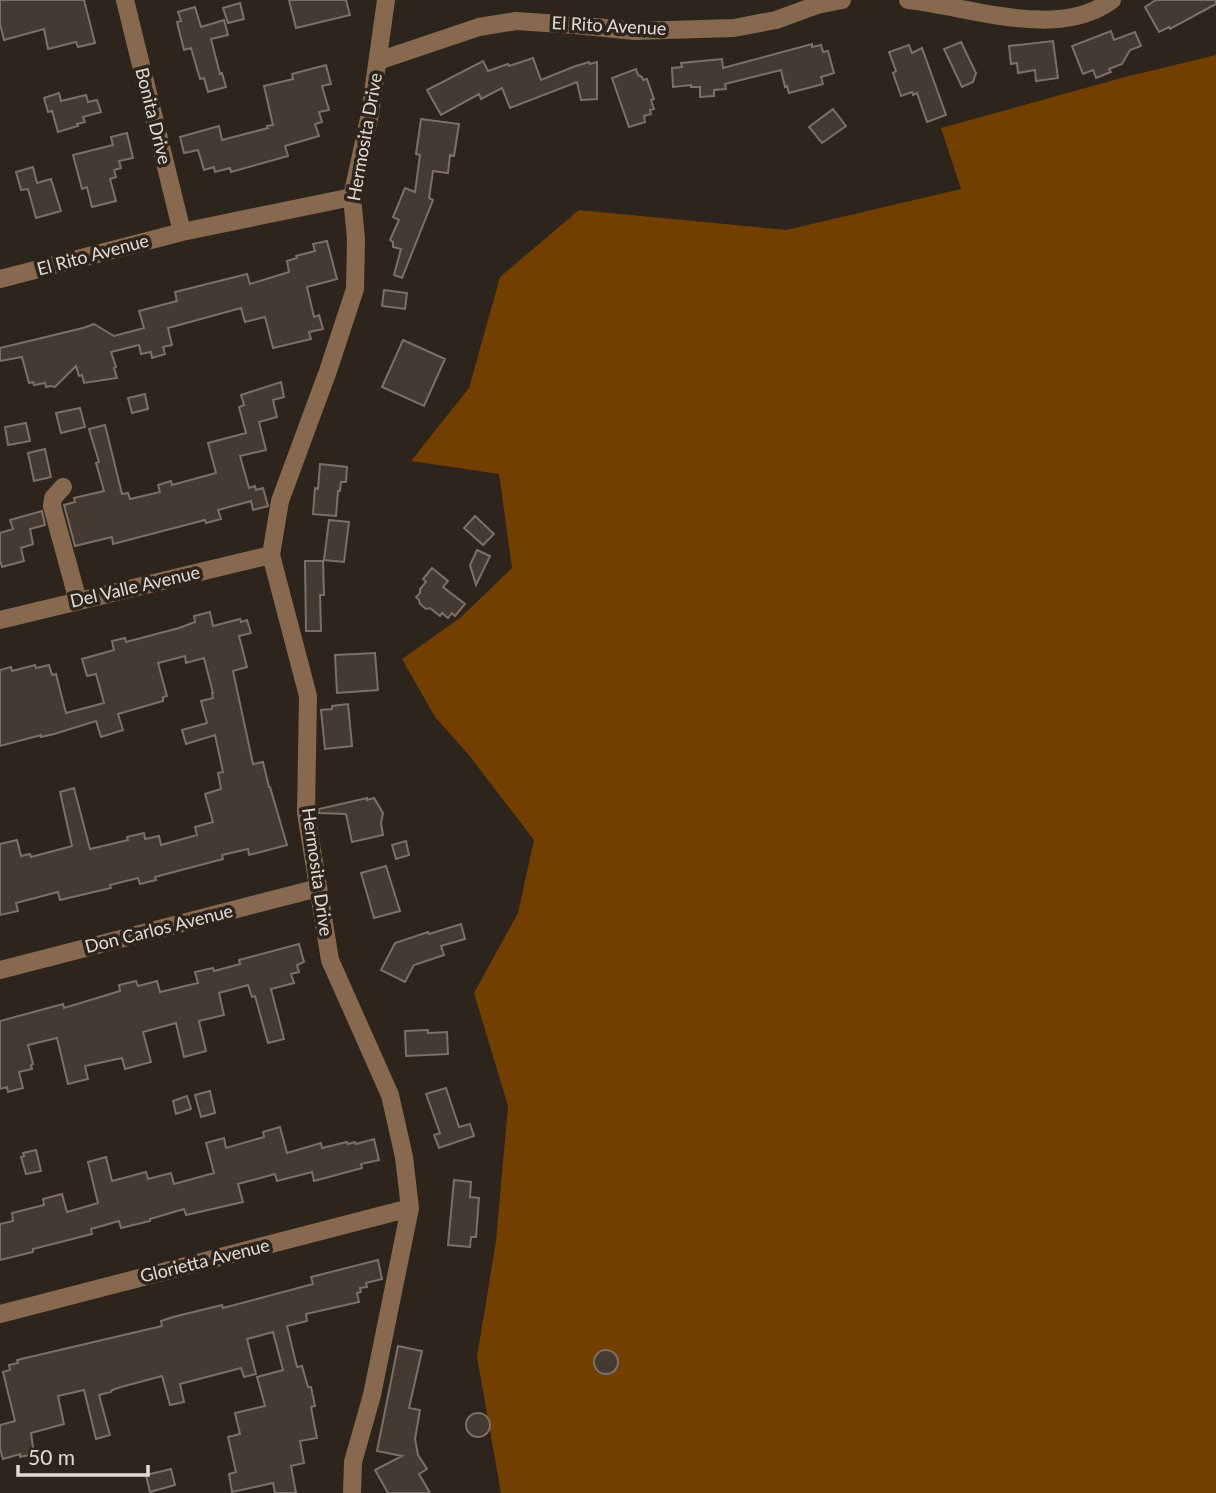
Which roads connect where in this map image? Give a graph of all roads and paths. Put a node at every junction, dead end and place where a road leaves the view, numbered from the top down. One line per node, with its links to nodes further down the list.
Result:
1 (125, 0): 8 (street, Bonita Drive)
2 (386, 0): 6 (street, Hermosita Drive)
3 (842, 0): 6 (street, El Rito Avenue)
4 (908, 0): 5 (street)
5 (1112, 0)
6 (378, 61): 7 (street, Hermosita Drive)
7 (352, 197): 8 (street, El Rito Avenue); 11 (street, Hermosita Drive)
8 (181, 232): 9 (street, El Rito Avenue)
9 (0, 279)
10 (63, 487): 12 (street)
11 (271, 555): 12 (street, Del Valle Avenue); 14 (street, Hermosita Drive)
12 (78, 601): 13 (street, Del Valle Avenue)
13 (0, 620)
14 (318, 888): 15 (street, Don Carlos Avenue); 16 (street, Hermosita Drive)
15 (0, 970)
16 (410, 1208): 17 (street, Glorietta Avenue); 18 (street, Hermosita Drive)
17 (0, 1314)
18 (352, 1493)

